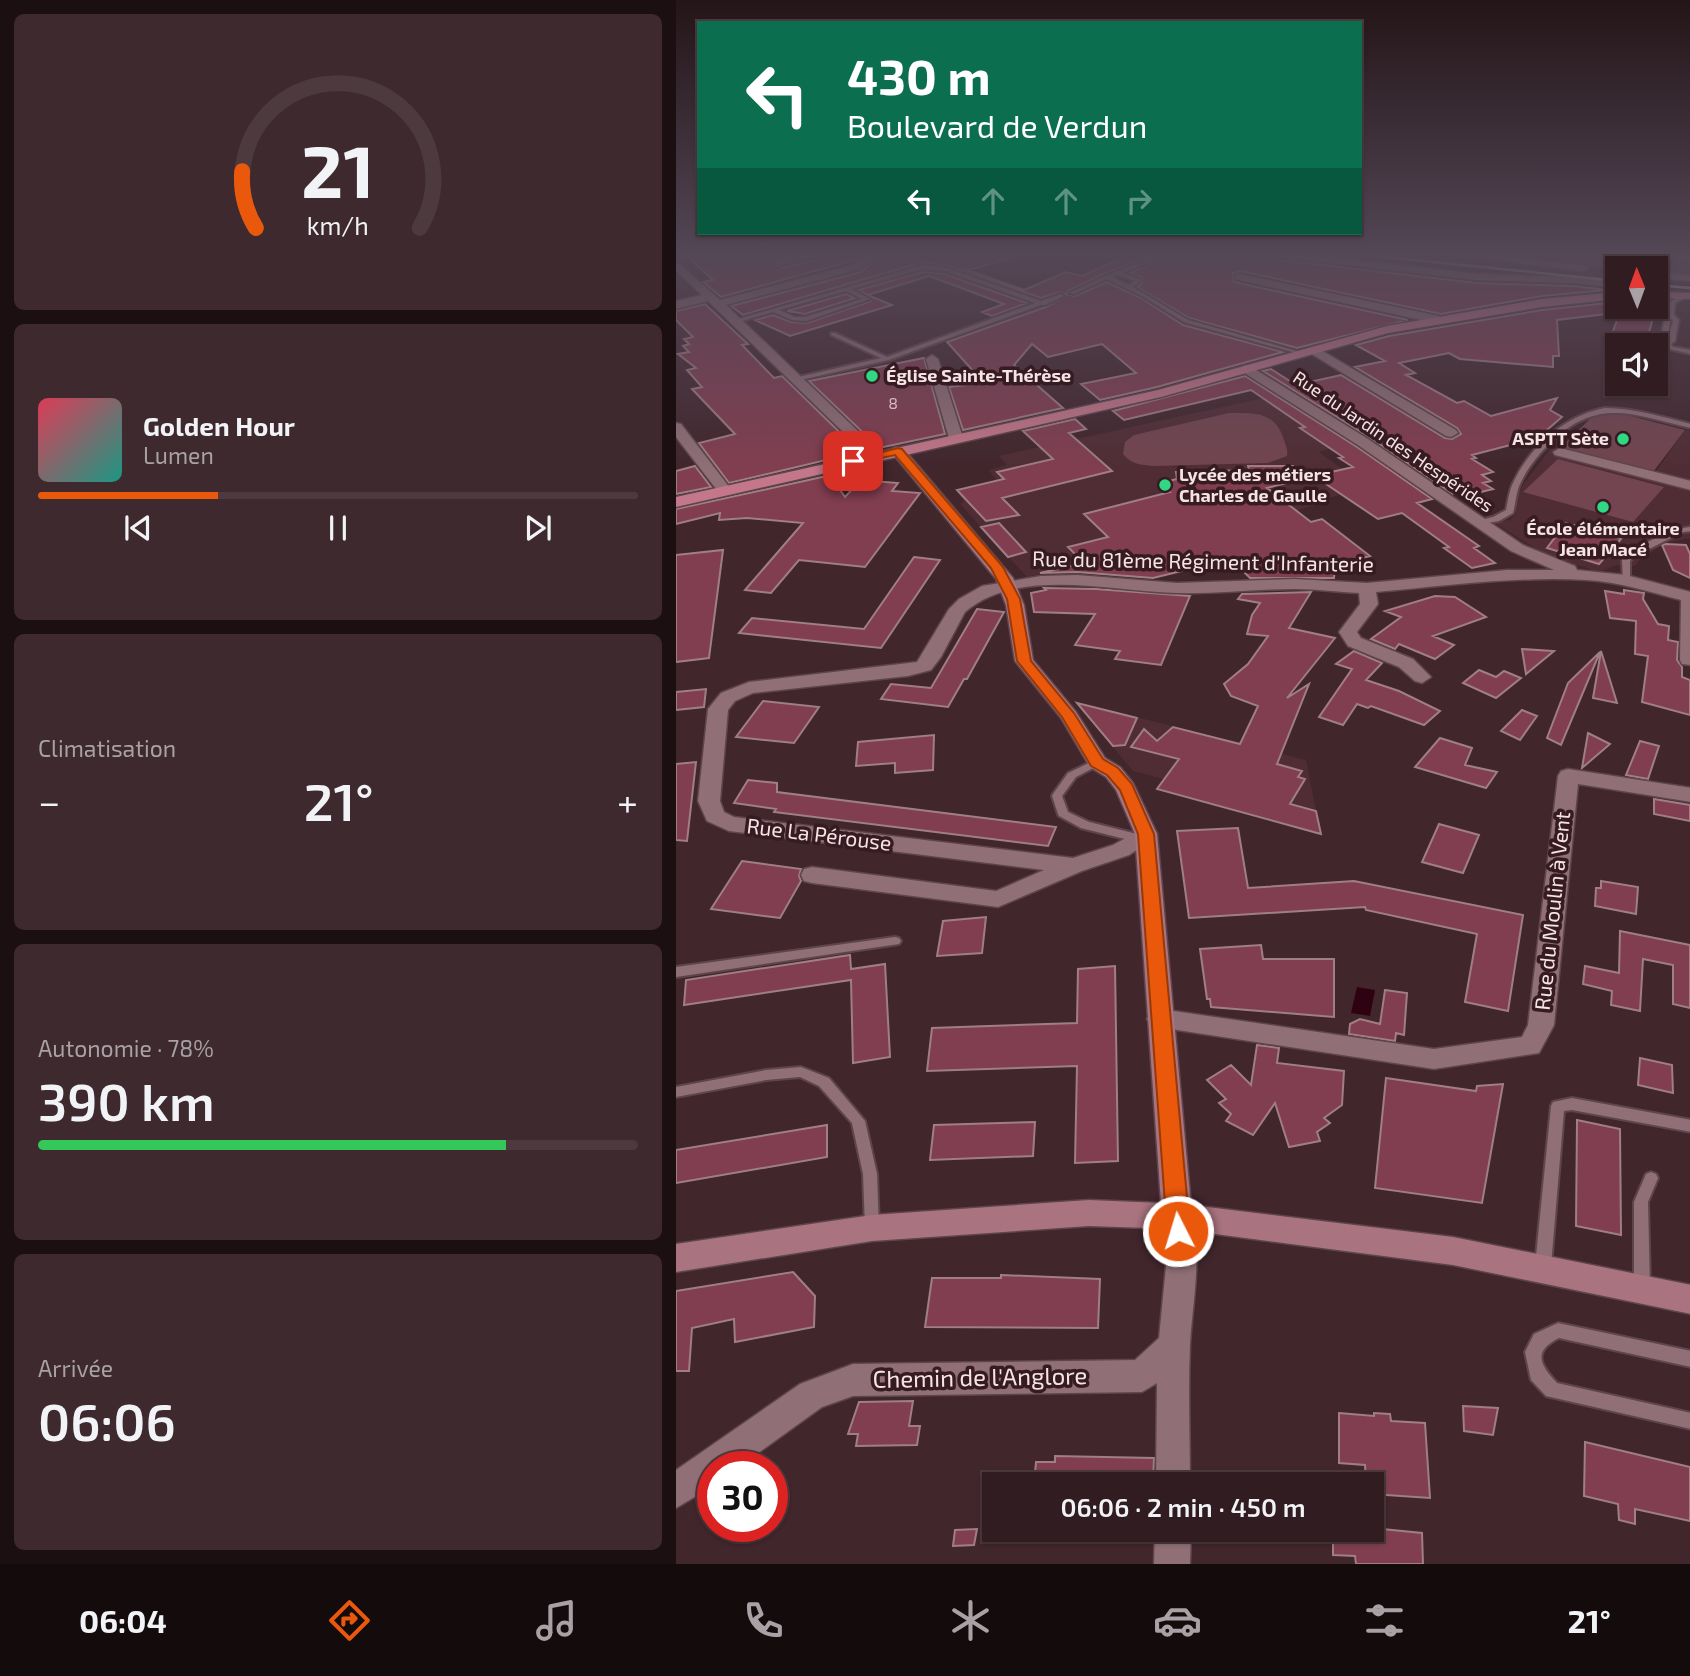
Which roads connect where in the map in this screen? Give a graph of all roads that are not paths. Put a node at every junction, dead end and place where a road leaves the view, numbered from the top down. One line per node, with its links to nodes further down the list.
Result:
1 (739, 325): 12 (street)
2 (983, 325): 9 (lane)
3 (1202, 325): 7 (lane)
4 (1413, 325): 7 (main road)
5 (1675, 325): 8 (lane)
6 (833, 334): 9 (lane)
7 (1307, 352): 11 (main road); 15 (street)
8 (1690, 352)
9 (887, 359): 12 (lane)
10 (932, 359): 16 (street)
11 (1248, 369): 16 (main road); 23 (street, Rue du Jardin des Hespérides)
12 (796, 379): 19 (street)
13 (1690, 426): 23 (lane)
14 (676, 427): 21 (street)
15 (1451, 433)
16 (956, 438): 17 (main road)
17 (898, 451): 19 (main road); 29 (street)
18 (1560, 452): 20 (street)
19 (876, 456): 21 (main road)
20 (1690, 486)
21 (725, 491): 22 (main road)
22 (676, 502)
23 (1480, 523): 25 (street, Rue du Jardin des Hespérides)
24 (1690, 529): 28 (lane)
25 (1517, 548): 26 (street); 27 (street, Rue du Jardin des Hespérides)
26 (1507, 575): 27 (street, Rue du 81ème Régiment d'Infanterie); 30 (street, Rue du 81ème Régiment d'Infanterie)
27 (1587, 575): 28 (street, Rue du 81ème Régiment d'Infanterie)
28 (1626, 580): 31 (street, Rue du 81ème Régiment d'Infanterie)
29 (1007, 585): 30 (street, Rue du 81ème Régiment d'Infanterie); 34 (street); 37 (street, Rue La Pérouse)
30 (1367, 588): 33 (street)
31 (1690, 597): 32 (street)
32 (1689, 660)
33 (1422, 677)
34 (1097, 762): 36 (street); 36 (lane)
35 (1690, 795): 41 (street, Rue du Moulin à Vent)
36 (1141, 836): 37 (street); 41 (street)
37 (1074, 866): 38 (street)
38 (812, 875)
39 (895, 941): 40 (lane)
40 (676, 972)
41 (1160, 1019): 45 (street)
42 (676, 1092): 46 (lane)
43 (1690, 1126): 48 (lane)
44 (1651, 1178): 49 (lane)
45 (1177, 1216): 46 (street); 48 (street); 51 (street)
46 (872, 1228): 47 (street)
47 (676, 1258)
48 (1543, 1269): 49 (street)
49 (1642, 1290): 50 (street)
50 (1690, 1300)
51 (1174, 1345): 54 (street); 55 (street, Chemin de l'Anglore)
52 (1690, 1359): 53 (lane)
53 (1690, 1421)
54 (1173, 1472)
55 (676, 1490)
56 (1173, 1542): 57 (street)
57 (1172, 1564)

